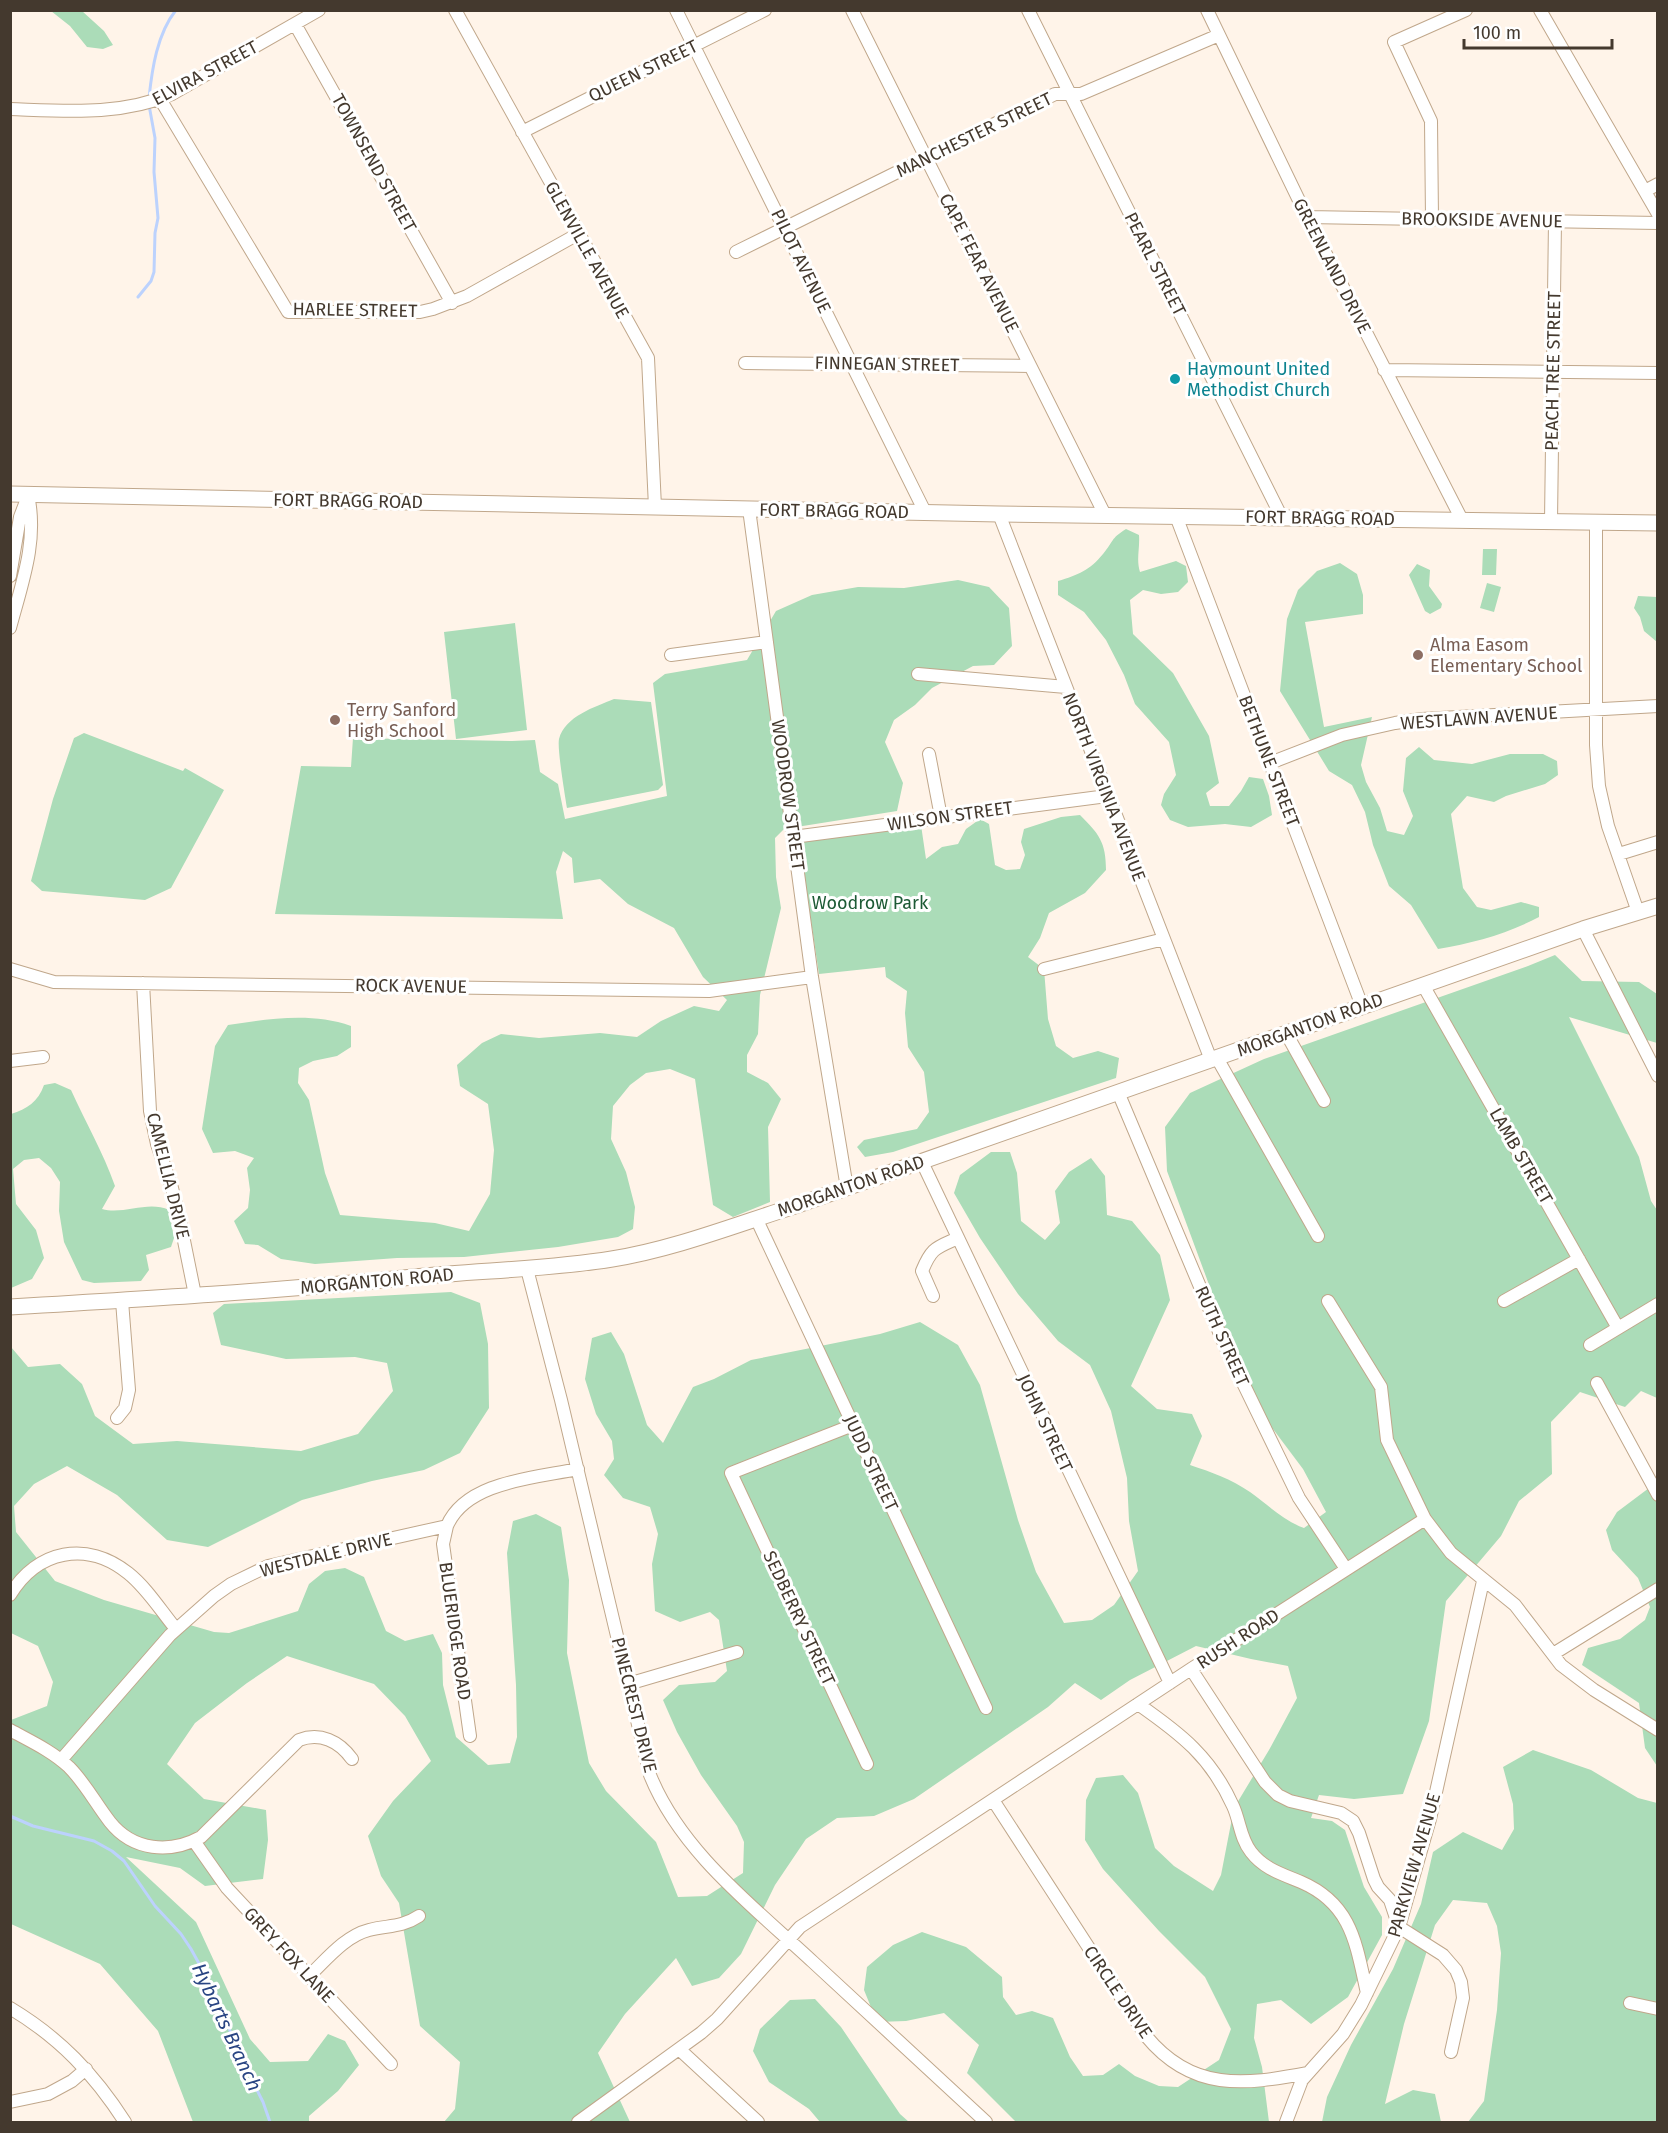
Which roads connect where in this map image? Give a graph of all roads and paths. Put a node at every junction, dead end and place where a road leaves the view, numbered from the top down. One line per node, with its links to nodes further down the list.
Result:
1 (319, 10): 10 (street, ELVIRA STREET)
2 (455, 10): 16 (street, GLENVILLE AVENUE)
3 (676, 10): 12 (street, PILOT AVENUE)
4 (765, 10): 12 (street, QUEEN STREET)
5 (852, 10): 17 (street, CAPE FEAR AVENUE)
6 (1028, 10): 13 (street, PEARL STREET)
7 (1206, 10): 11 (street, GREENLAND DRIVE)
8 (1466, 10): 22 (street)
9 (1540, 10): 19 (street)
10 (295, 24): 14 (street, ELVIRA STREET); 28 (street, TOWNSEND STREET)
11 (1219, 35): 13 (street, MANCHESTER STREET); 21 (street, GREENLAND DRIVE)
12 (694, 46): 16 (street, QUEEN STREET); 25 (street, PILOT AVENUE)
13 (1069, 94): 17 (street, MANCHESTER STREET); 43 (street, PEARL STREET)
14 (160, 99): 15 (street, ELVIRA STREET); 28 (street, HARLEE STREET)
15 (10, 109)
16 (522, 132): 26 (street, GLENVILLE AVENUE)
17 (926, 158): 25 (street, MANCHESTER STREET); 31 (street, CAPE FEAR AVENUE)
18 (1658, 184): 19 (street)
19 (1645, 191): 20 (street)
20 (1658, 214)
21 (1307, 217): 22 (street, BROOKSIDE AVENUE); 32 (street, GREENLAND DRIVE)
22 (1432, 219): 23 (street, BROOKSIDE AVENUE)
23 (1555, 222): 24 (street, BROOKSIDE AVENUE); 33 (street, PEACH TREE STREET)
24 (1658, 223)
25 (784, 228): 27 (street, MANCHESTER STREET); 30 (street, PILOT AVENUE)
26 (578, 234): 28 (street, HARLEE STREET); 37 (street, GLENVILLE AVENUE)
27 (736, 252)
28 (452, 303)
29 (745, 363): 30 (street, FINNEGAN STREET)
30 (852, 364): 31 (street, FINNEGAN STREET); 39 (street, PILOT AVENUE)
31 (1030, 366): 41 (street, CAPE FEAR AVENUE)
32 (1384, 370): 33 (street); 44 (street, GREENLAND DRIVE)
33 (1553, 372): 34 (street); 45 (street, PEACH TREE STREET)
34 (1658, 373)
35 (10, 494): 36 (main road, FORT BRAGG ROAD)
36 (28, 495): 37 (main road, FORT BRAGG ROAD); 48 (street); 49 (street)
37 (655, 507): 38 (main road, FORT BRAGG ROAD)
38 (749, 509): 39 (main road, FORT BRAGG ROAD); 50 (street, WOODROW STREET)
39 (925, 512): 40 (main road, FORT BRAGG ROAD)
40 (999, 514): 41 (main road, FORT BRAGG ROAD); 53 (street, NORTH VIRGINIA AVENUE)
41 (1105, 515): 42 (main road, FORT BRAGG ROAD)
42 (1176, 516): 43 (main road, FORT BRAGG ROAD); 57 (street, BETHUNE STREET)
43 (1282, 518): 44 (main road, FORT BRAGG ROAD)
44 (1462, 520): 45 (main road, FORT BRAGG ROAD)
45 (1551, 521): 46 (main road, FORT BRAGG ROAD)
46 (1596, 522): 47 (main road, FORT BRAGG ROAD); 55 (street)
47 (1658, 523)
48 (10, 576)
49 (10, 627)
50 (767, 642): 51 (street); 60 (street, WOODROW STREET)
51 (670, 655)
52 (918, 674): 53 (street)
53 (1066, 687): 58 (street, NORTH VIRGINIA AVENUE)
54 (1658, 706): 55 (street, WESTLAWN AVENUE)
55 (1596, 710): 57 (street, WESTLAWN AVENUE); 62 (street)
56 (929, 754): 59 (street)
57 (1270, 763): 72 (street, BETHUNE STREET)
58 (1107, 796): 59 (street, WILSON STREET); 66 (street, NORTH VIRGINIA AVENUE)
59 (940, 818): 60 (street, WILSON STREET)
60 (793, 837): 69 (street, WOODROW STREET)
61 (1658, 842): 62 (street)
62 (1619, 854): 64 (street)
63 (1658, 906): 64 (main road, MORGANTON ROAD)
64 (1638, 912): 65 (main road, MORGANTON ROAD)
65 (1583, 929): 71 (main road, MORGANTON ROAD); 77 (street)
66 (1164, 939): 68 (street); 75 (street, NORTH VIRGINIA AVENUE)
67 (10, 969): 70 (street, ROCK AVENUE)
68 (1044, 969)
69 (812, 977): 70 (street, ROCK AVENUE); 81 (street, WOODROW STREET)
70 (143, 983): 87 (street, CAMELLIA DRIVE)
71 (1423, 985): 72 (main road, MORGANTON ROAD); 85 (street, LAMB STREET)
72 (1362, 1006): 73 (main road, MORGANTON ROAD)
73 (1286, 1033): 75 (main road, MORGANTON ROAD); 79 (street)
74 (43, 1057): 76 (street)
75 (1214, 1059): 78 (main road, MORGANTON ROAD); 83 (street, NORTH VIRGINIA AVENUE)
76 (10, 1061)
77 (1658, 1077)
78 (1118, 1092): 80 (main road, MORGANTON ROAD); 103 (street, RUTH STREET)
79 (1324, 1101)
80 (922, 1162): 81 (main road, MORGANTON ROAD); 84 (street, JOHN STREET)
81 (847, 1188): 82 (main road, MORGANTON ROAD)
82 (756, 1218): 86 (main road, MORGANTON ROAD); 98 (street, JUDD STREET)
83 (1318, 1236)
84 (958, 1238): 88 (street); 111 (street, JOHN STREET)
85 (1579, 1259): 91 (street); 94 (street, LAMB STREET)
86 (527, 1269): 87 (main road, MORGANTON ROAD); 99 (street, PINECREST DRIVE)
87 (195, 1295): 89 (main road, MORGANTON ROAD)
88 (933, 1296)
89 (122, 1300): 93 (main road, MORGANTON ROAD); 97 (street)
90 (1328, 1301): 101 (street)
91 (1504, 1301)
92 (1658, 1304): 94 (street)
93 (10, 1307)
94 (1618, 1328): 95 (street)
95 (1590, 1345)
96 (1597, 1383): 100 (street)
97 (117, 1418)
98 (853, 1425): 114 (street, JUDD STREET); 120 (street, SEDBERRY STREET)
99 (578, 1469): 102 (street); 112 (street, PINECREST DRIVE)
100 (1658, 1495)
101 (1425, 1519): 103 (street, RUSH ROAD); 104 (street)
102 (447, 1526): 107 (street, WESTDALE DRIVE); 117 (street, BLUERIDGE ROAD)
103 (1346, 1569): 110 (street, RUSH ROAD)
104 (1483, 1581): 109 (street); 124 (street, PARKVIEW AVENUE)
105 (1658, 1589): 109 (street)
106 (10, 1595): 107 (street)
107 (176, 1629): 119 (street, WESTDALE DRIVE)
108 (737, 1652): 112 (street)
109 (1553, 1654): 116 (street)
110 (1191, 1669): 111 (street, RUSH ROAD); 124 (street)
111 (1170, 1683): 113 (street, RUSH ROAD)
112 (628, 1684): 125 (street, PINECREST DRIVE)
113 (1138, 1704): 121 (street, RUSH ROAD); 127 (street)
114 (986, 1708)
115 (10, 1730): 119 (street)
116 (1658, 1730)
117 (470, 1736)
118 (352, 1759): 122 (street)
119 (61, 1760): 122 (street)
120 (867, 1764)
121 (993, 1800): 125 (street, RUSH ROAD); 135 (street, CIRCLE DRIVE)
122 (194, 1841): 126 (street, GREY FOX LANE)
123 (419, 1916): 126 (street)
124 (1399, 1927): 127 (street, PARKVIEW AVENUE); 132 (street)
125 (789, 1939): 131 (street, RUSH ROAD); 140 (street, PINECREST DRIVE)
126 (309, 1976): 133 (street, GREY FOX LANE)
127 (1367, 1993): 135 (street, PARKVIEW AVENUE)
128 (1630, 2003): 130 (street)
129 (10, 2008): 134 (street)
130 (1658, 2008)
131 (679, 2049): 138 (street, RUSH ROAD); 139 (street)
132 (1451, 2052)
133 (391, 2064)
134 (86, 2069): 136 (street); 137 (street)
135 (1308, 2073): 141 (street, PARKVIEW AVENUE)
136 (10, 2102)
137 (125, 2122)
138 (578, 2122)
139 (758, 2122)
140 (986, 2122)
141 (1286, 2122)

